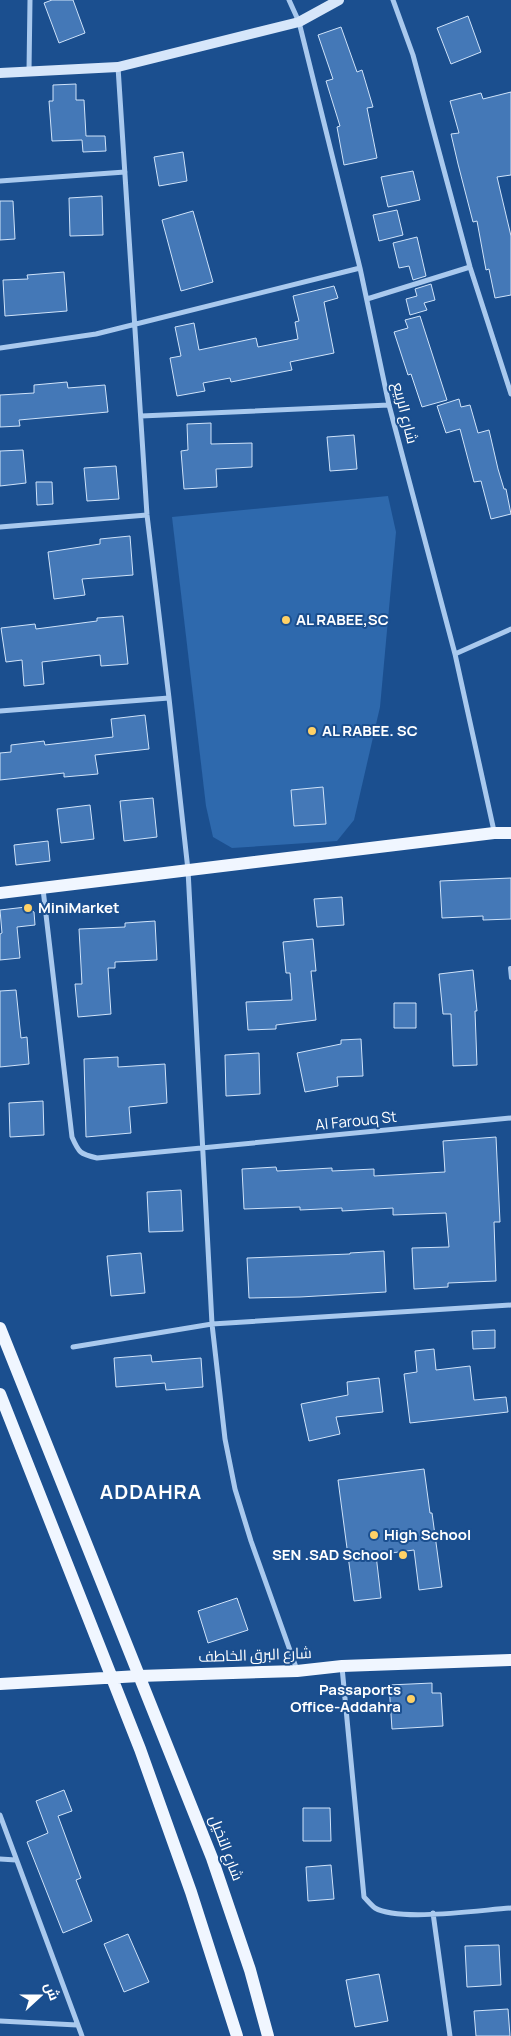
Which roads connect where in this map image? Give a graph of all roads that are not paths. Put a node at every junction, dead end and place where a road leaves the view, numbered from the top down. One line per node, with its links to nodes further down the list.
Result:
1 (30, 0): 7 (street)
2 (289, 0): 5 (street, شارع الربيع)
3 (339, 0): 5 (main road)
4 (393, 0): 11 (street)
5 (299, 22): 6 (main road); 12 (street, شارع الربيع)
6 (118, 67): 7 (main road); 9 (street)
7 (29, 71): 8 (main road)
8 (0, 72)
9 (125, 172): 10 (street); 14 (street)
10 (0, 181)
11 (470, 267): 13 (street); 16 (street)
12 (360, 268): 13 (street, شارع الربيع); 14 (street)
13 (367, 299): 17 (street, شارع الربيع)
14 (135, 324): 15 (street); 18 (street)
15 (0, 348)
16 (511, 394)
17 (389, 405): 18 (street); 22 (street, شارع الربيع)
18 (140, 416): 19 (street)
19 (147, 515): 20 (street); 23 (street)
20 (0, 527)
21 (511, 629): 22 (street)
22 (455, 654): 25 (street, شارع الربيع)
23 (170, 698): 24 (street); 27 (street)
24 (0, 711)
25 (494, 833): 26 (main road); 27 (main road)
26 (511, 833)
27 (188, 870): 28 (main road); 33 (street)
28 (42, 888): 29 (main road); 33 (street, Al Farouq St)
29 (0, 893)
30 (511, 968): 31 (lane)
31 (511, 978)
32 (511, 1118): 33 (street, Al Farouq St)
33 (203, 1149): 35 (street)
34 (511, 1305): 35 (street)
35 (212, 1324): 37 (street); 41 (street)
36 (0, 1328): 42 (main road, شارع النخيل)
37 (73, 1347)
38 (0, 1394): 43 (main road)
39 (511, 1660): 40 (main road, شارع البرق الخاطف)
40 (342, 1666): 41 (main road, شارع البرق الخاطف); 49 (street)
41 (297, 1671): 42 (main road, شارع البرق الخاطف)
42 (140, 1676): 43 (main road, شارع البرق الخاطف); 54 (main road, شارع النخيل)
43 (111, 1678): 44 (main road, شارع البرق الخاطف); 53 (main road)
44 (0, 1684)
45 (0, 1814): 47 (street)
46 (0, 1859): 47 (street)
47 (16, 1860): 51 (street)
48 (511, 1908): 49 (street)
49 (433, 1913): 55 (street)
50 (0, 2020): 51 (street)
51 (78, 2025): 52 (street)
52 (82, 2036)
53 (237, 2036)
54 (268, 2036)
55 (450, 2036)

